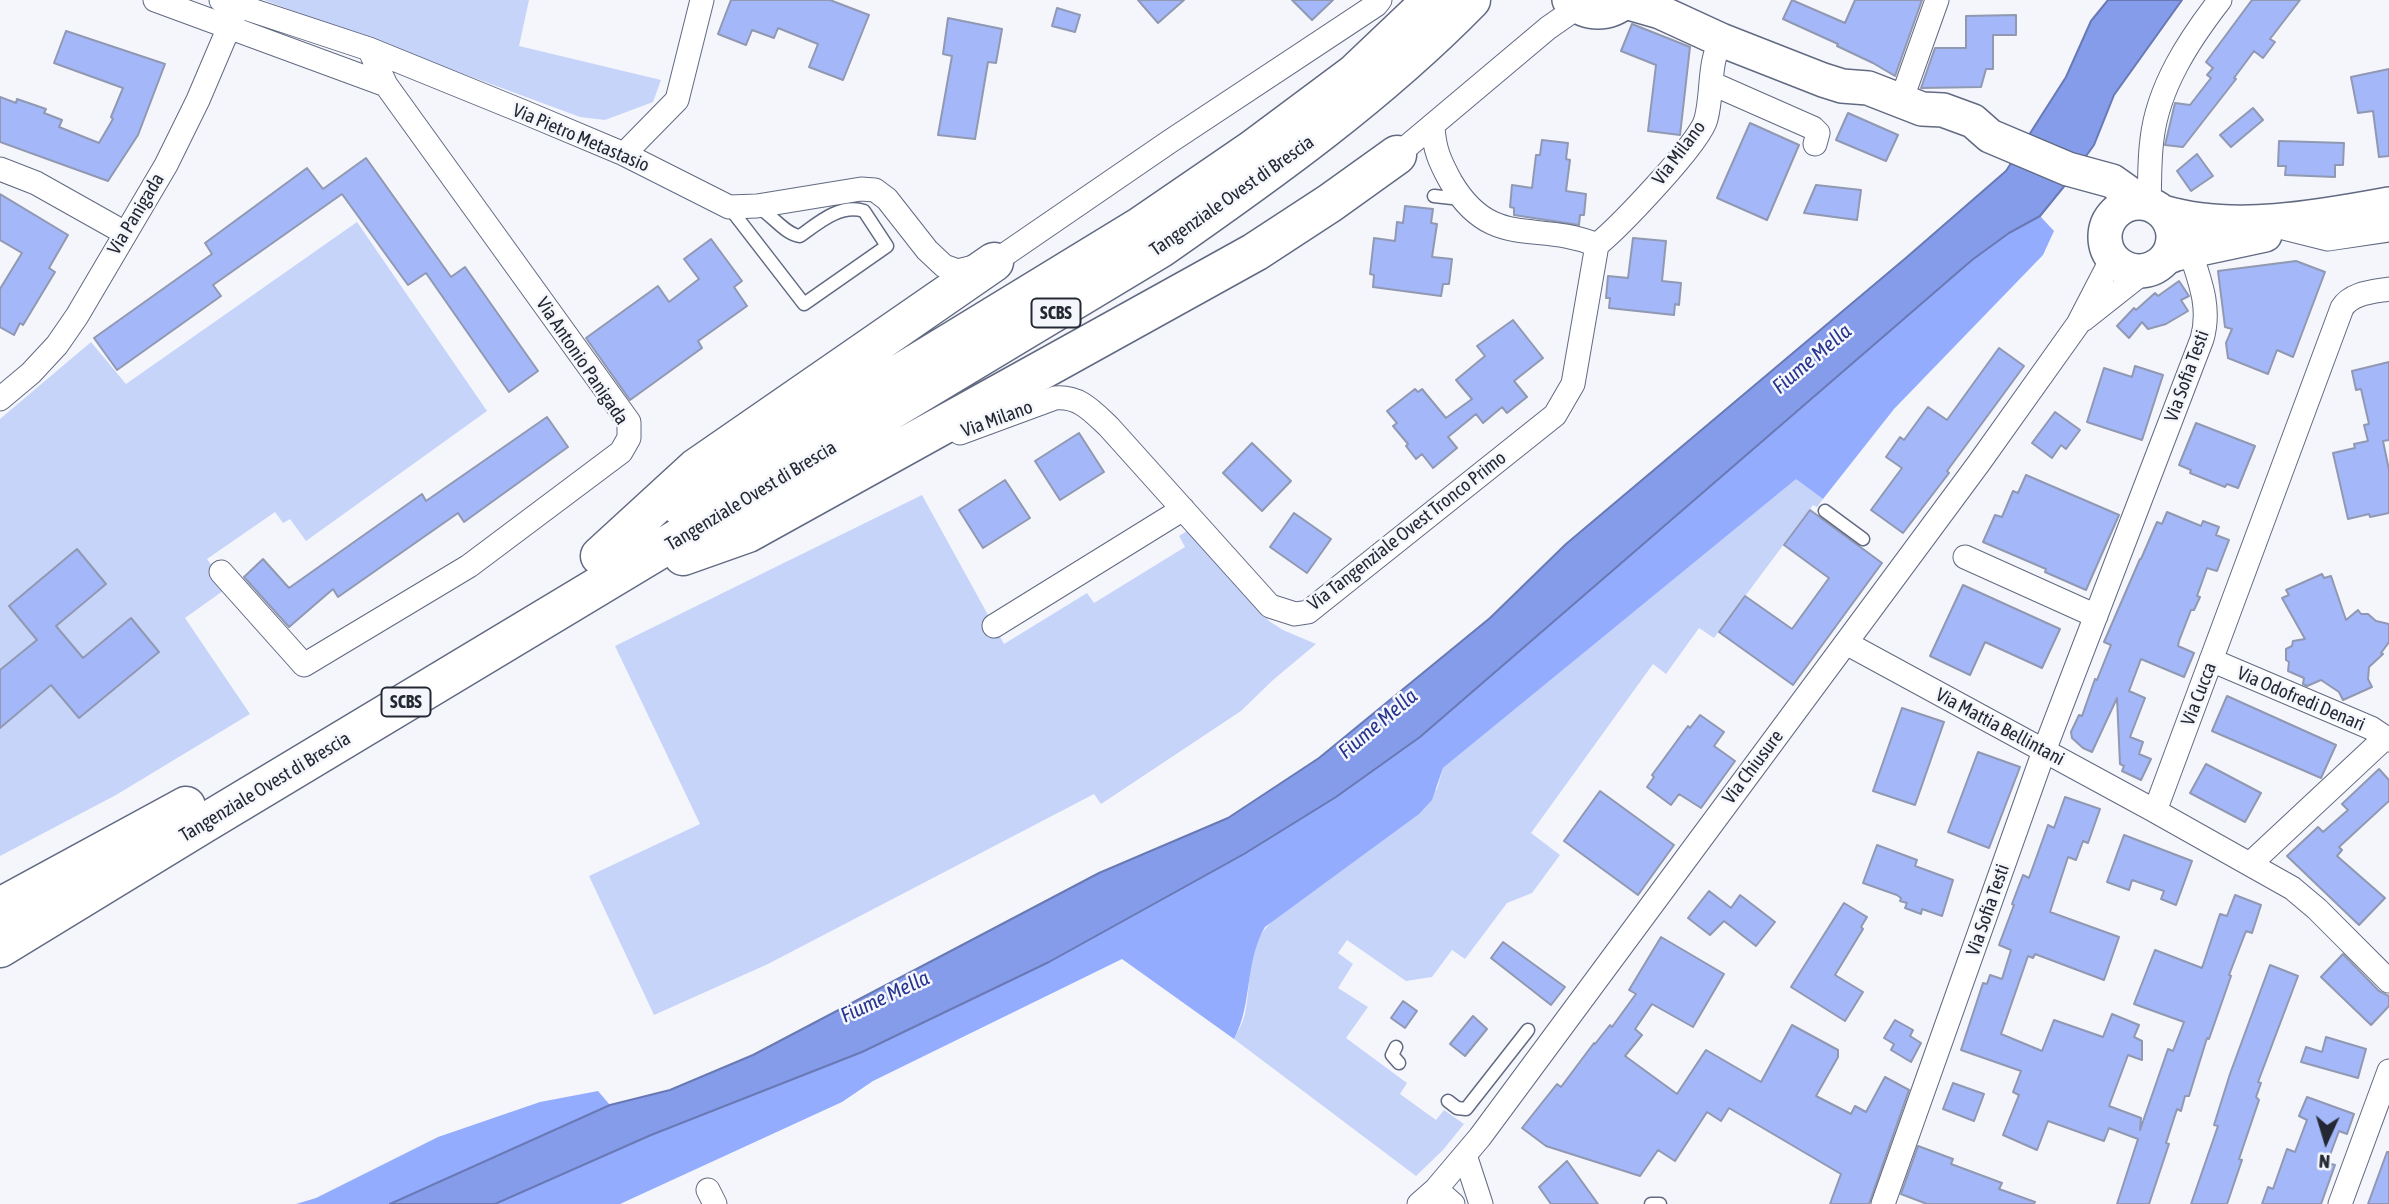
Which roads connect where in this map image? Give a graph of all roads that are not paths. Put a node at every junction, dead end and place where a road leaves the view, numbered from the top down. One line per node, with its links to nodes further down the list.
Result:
1 (155, 0): 11 (street)
2 (702, 0): 20 (street)
3 (1380, 0): 39 (street)
4 (1432, 0): 49 (highway, Tangenziale Ovest di Brescia / SCBS)
5 (1471, 0): 49 (highway, Tangenziale Ovest di Brescia / SCBS)
6 (1679, 0): 16 (main road)
7 (1937, 0): 17 (street)
8 (2220, 0): 29 (street)
9 (1626, 1): 10 (main road); 12 (main road)
10 (1574, 4): 18 (street)
11 (229, 11): 13 (street); 15 (street); 35 (street, Via Panigada)
12 (1721, 40): 14 (street, Via Milano); 16 (main road)
13 (369, 49): 15 (street, Via Antonio Panigada); 20 (street, Via Pietro Metastasio)
14 (1711, 83): 19 (street); 36 (street, Via Milano)
15 (386, 85): 50 (street, Via Antonio Panigada)
16 (1868, 88): 17 (main road)
17 (1912, 105): 24 (main road)
18 (1433, 126): 21 (street); 22 (street)
19 (1815, 144)
20 (624, 154): 30 (street, Via Pietro Metastasio)
21 (1397, 155): 22 (street); 44 (highway)
22 (1447, 157): 26 (street)
23 (0, 169): 35 (street)
24 (2068, 169): 29 (main road); 32 (main road)
25 (1434, 196): 26 (lane)
26 (1470, 203): 36 (street)
27 (2389, 204): 31 (main road)
28 (757, 206): 30 (street); 30 (lane); 39 (street)
29 (2152, 206): 31 (main road); 32 (main road); 38 (main road)
30 (729, 207)
31 (2320, 216): 33 (main road)
32 (2109, 221): 37 (main road)
33 (2284, 229): 34 (street); 38 (main road)
34 (2389, 230)
35 (125, 233): 42 (street, Via Panigada)
36 (1597, 246): 45 (street, Via Tangenziale Ovest Tronco Primo)
37 (2110, 254): 38 (main road); 41 (street, Via Chiusure)
38 (2167, 260): 41 (street, Via Chiusure); 51 (street, Via Sofia Testi)
39 (994, 262): 49 (highway)
40 (2389, 289): 54 (street, Via Cucca)
41 (2078, 324): 53 (street, Via Chiusure)
42 (0, 399)
43 (1109, 427): 44 (street, Via Milano); 45 (street, Via Tangenziale Ovest Tronco Primo)
44 (878, 463): 49 (highway)
45 (1183, 509): 52 (street)
46 (1825, 511): 47 (lane)
47 (1863, 539)
48 (1965, 557): 51 (street)
49 (604, 569): 57 (highway, Tangenziale Ovest di Brescia / SCBS); 61 (highway, Tangenziale Ovest di Brescia / SCBS)
50 (221, 572)
51 (2096, 617): 56 (street, Via Sofia Testi)
52 (994, 626)
53 (1846, 643): 56 (street, Via Mattia Bellintani); 68 (street, Via Chiusure)
54 (2211, 660): 55 (street, Via Odofredi Denari); 58 (street, Via Cucca)
55 (2387, 738): 59 (street)
56 (2045, 751): 58 (street, Via Mattia Bellintani); 73 (street, Via Sofia Testi)
57 (183, 808): 60 (highway); 61 (highway, Tangenziale Ovest di Brescia / SCBS)
58 (2155, 811): 59 (street)
59 (2251, 863): 62 (street)
60 (0, 890)
61 (5, 937)
62 (2389, 981)
63 (1528, 1030): 67 (lane)
64 (1396, 1047): 65 (lane)
65 (1399, 1063)
66 (2389, 1070): 74 (street)
67 (1448, 1101)
68 (1465, 1155): 69 (street, Via Chiusure); 70 (street)
69 (1436, 1199)
70 (1481, 1204)
71 (1651, 1204): 72 (lane)
72 (1660, 1204)
73 (1883, 1204)
74 (2340, 1204)

